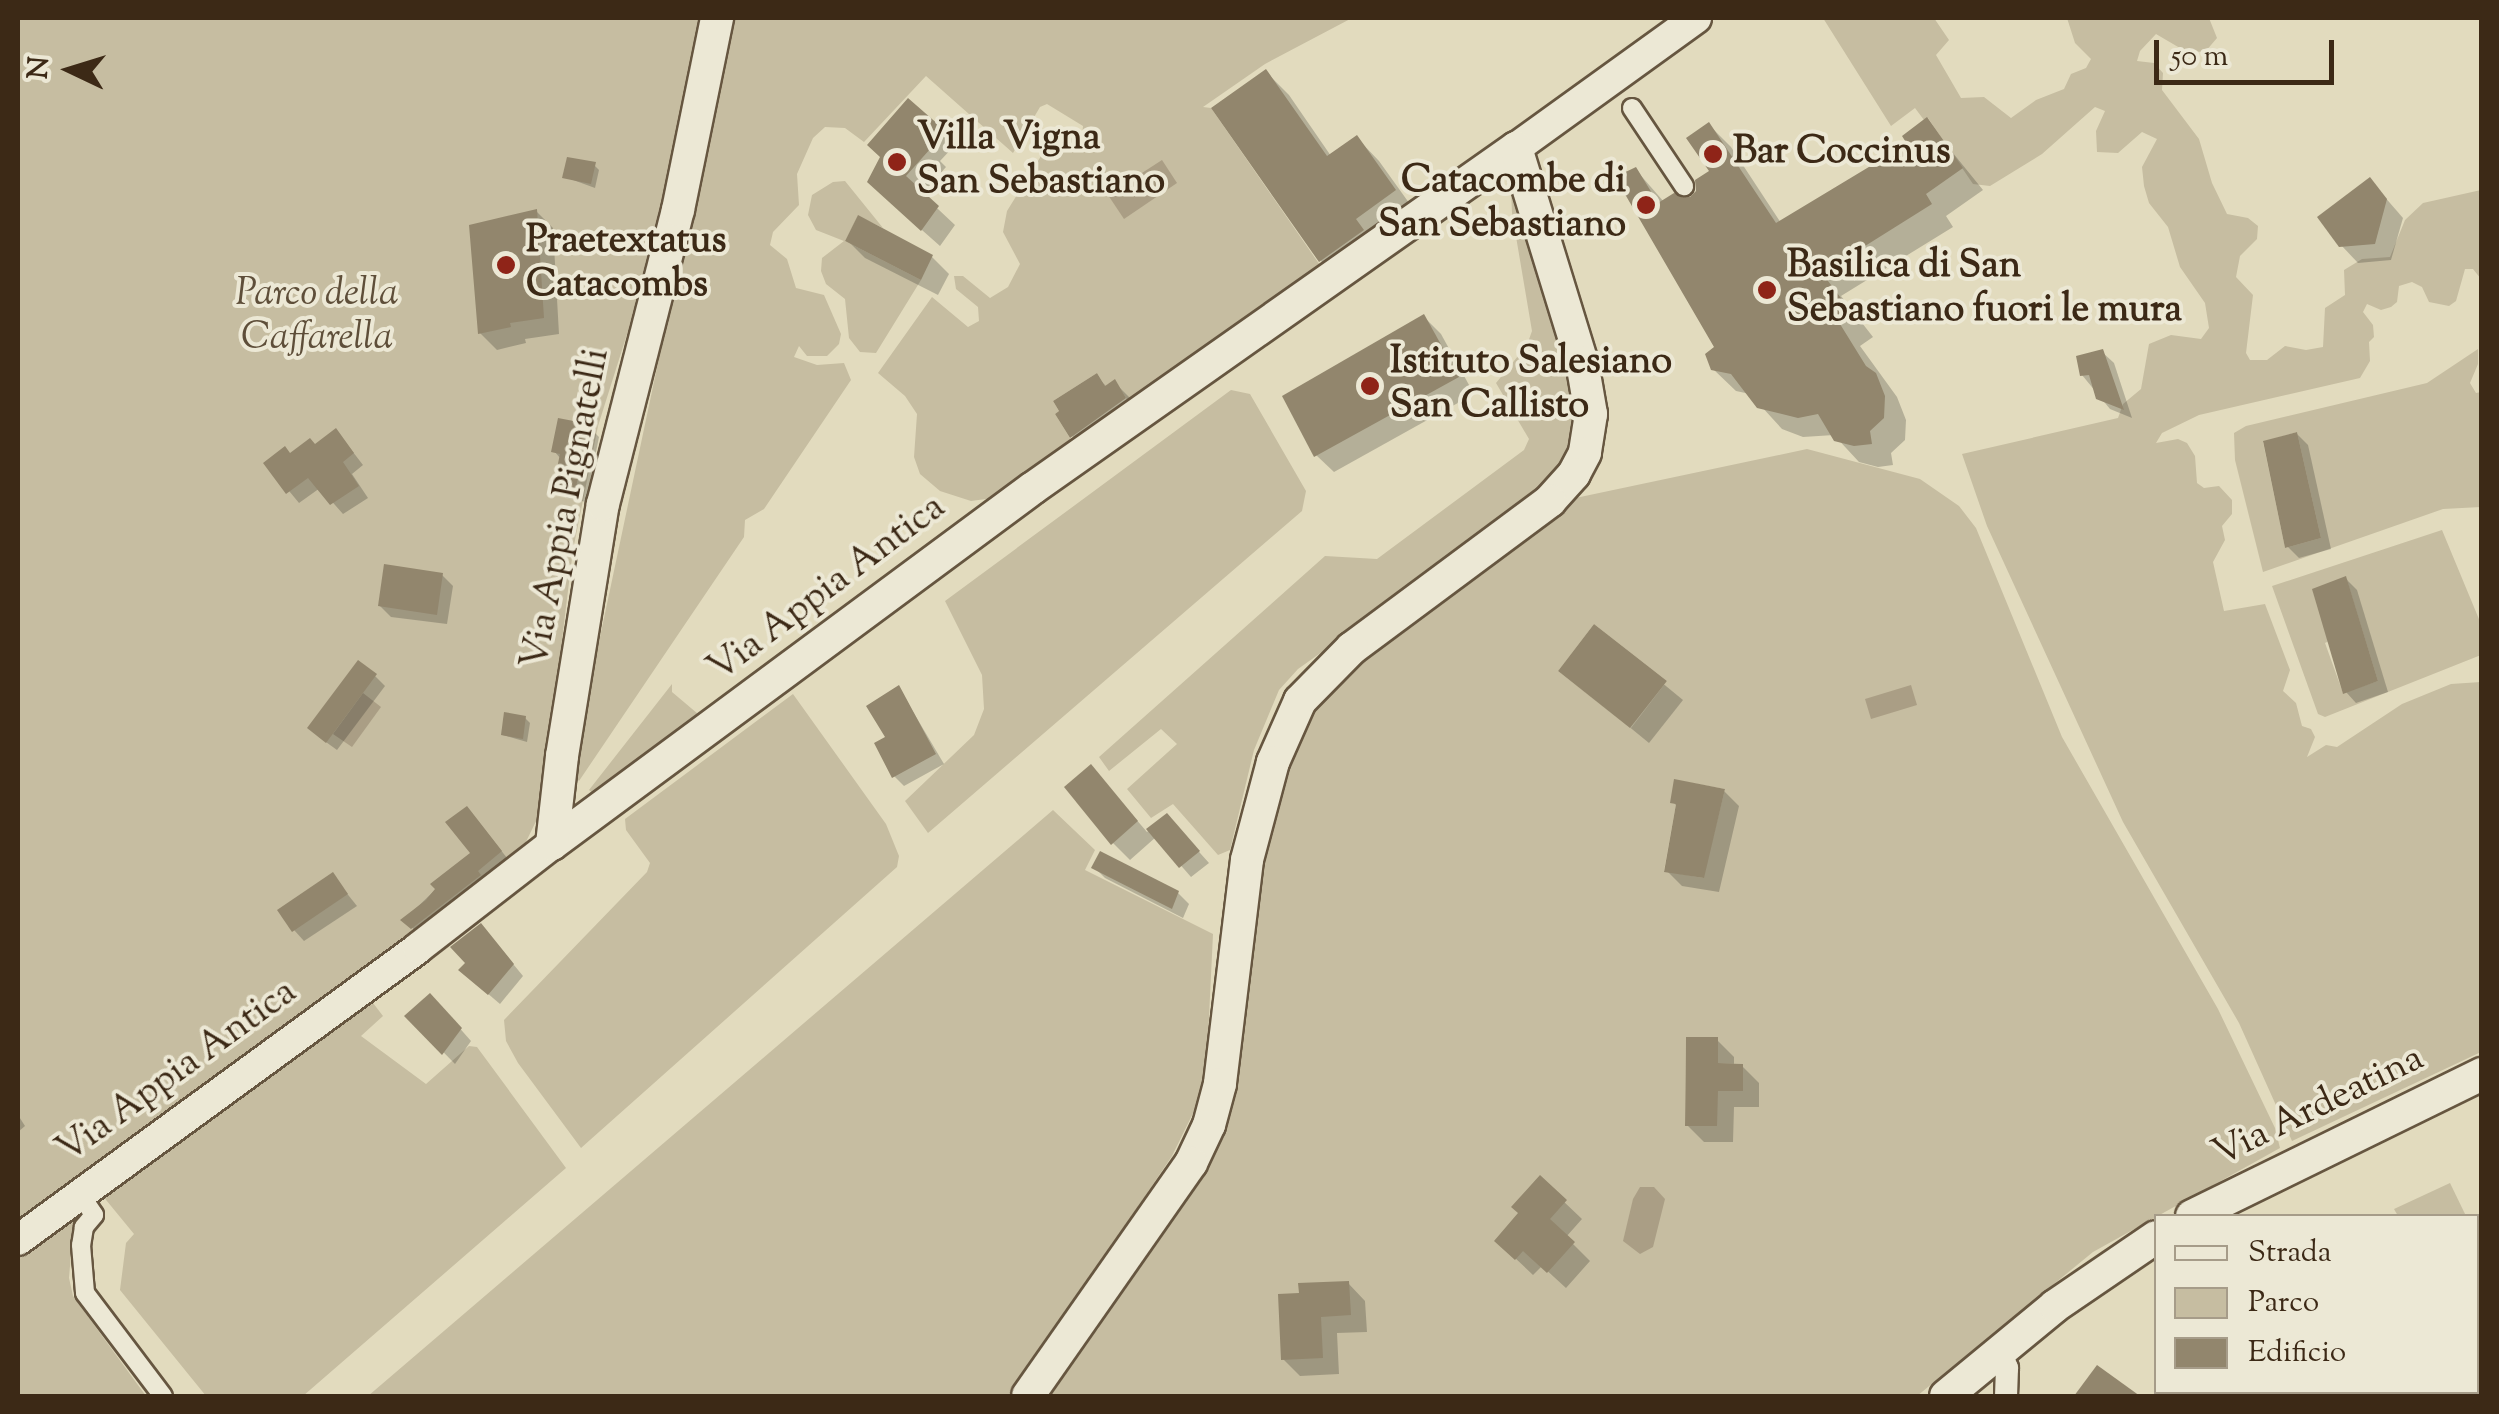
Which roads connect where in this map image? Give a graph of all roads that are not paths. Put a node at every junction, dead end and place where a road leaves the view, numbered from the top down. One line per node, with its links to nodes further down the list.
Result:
1 (717, 18): 6 (main road, Via Appia Pignatelli)
2 (1696, 18): 4 (street, Via Appia Antica)
3 (1632, 108): 5 (street)
4 (1516, 148): 6 (main road, Via Appia Antica); 14 (main road)
5 (1684, 186)
6 (552, 844): 8 (street, Via Appia Antica)
7 (2482, 1074): 9 (main road, Via Ardeatina)
8 (80, 1194): 11 (street, Via Appia Antica); 13 (street)
9 (2196, 1214)
10 (2154, 1238): 12 (main road)
11 (18, 1240)
12 (2000, 1349): 15 (main road); 16 (street)
13 (163, 1396)
14 (1028, 1396)
15 (1946, 1396)
16 (2006, 1396)

